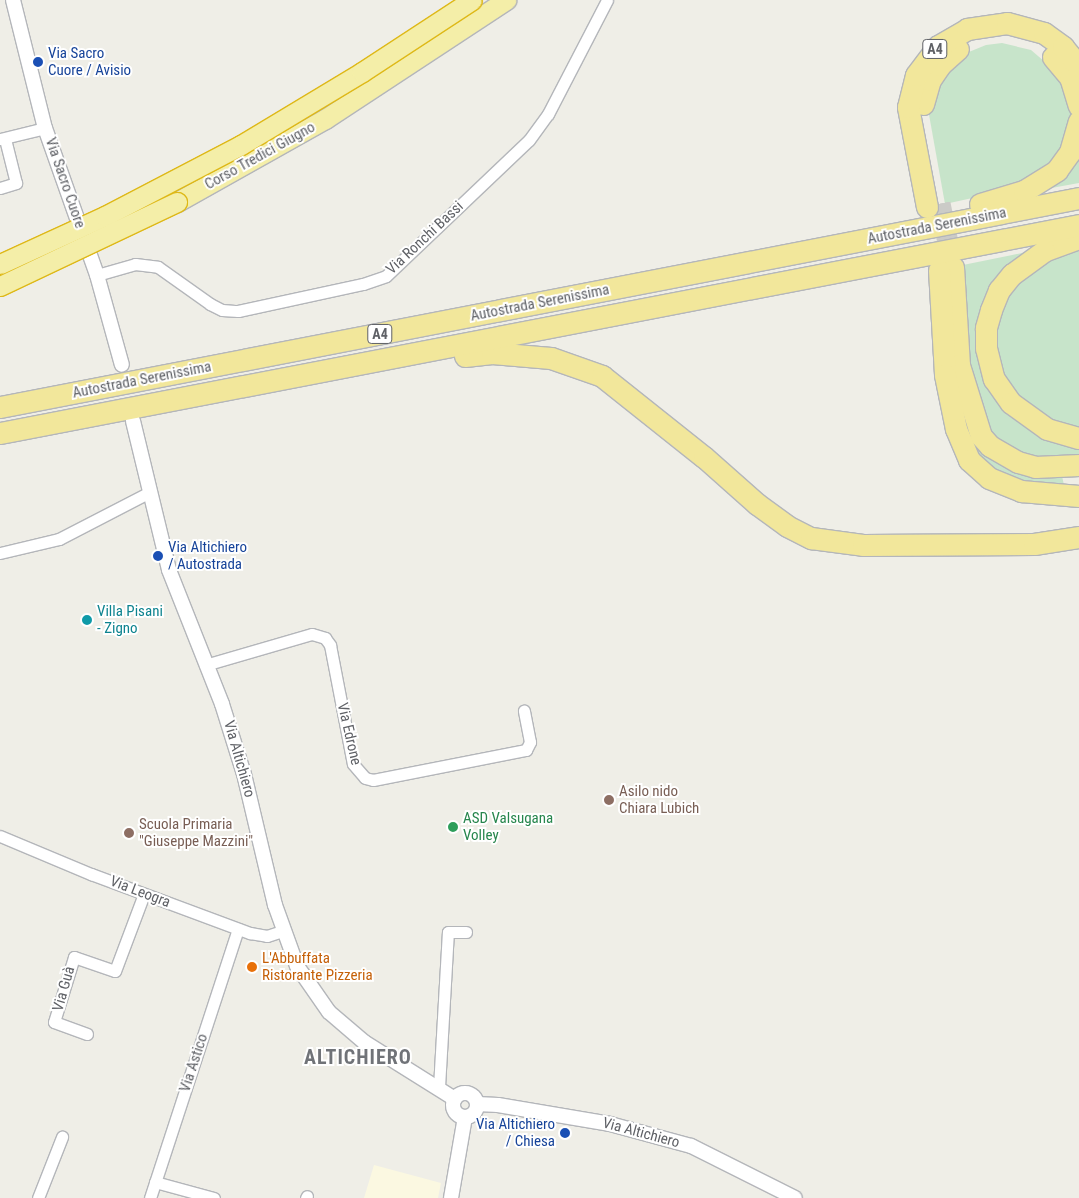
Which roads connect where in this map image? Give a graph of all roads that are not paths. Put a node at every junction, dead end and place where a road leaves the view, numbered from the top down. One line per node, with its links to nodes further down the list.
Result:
1 (13, 0): 8 (street, Via Sacro Cuore)
2 (472, 0): 15 (highway, Corso Tredici Giugno, bridge)
3 (506, 0): 17 (highway, Corso Tredici Giugno, bridge)
4 (607, 0): 16 (street, Via Ronchi Bassi)
5 (1079, 66): 6 (highway, A4)
6 (1079, 106)
7 (1079, 121): 14 (highway)
8 (46, 128): 9 (street); 16 (street, Via Sacro Cuore)
9 (3, 139): 10 (street)
10 (0, 188)
11 (1079, 198): 14 (highway, Autostrada Serenissima / A4)
12 (1079, 224): 19 (highway, Autostrada Serenissima / A4)
13 (1079, 238): 23 (highway)
14 (760, 260): 20 (highway, Autostrada Serenissima / A4)
15 (0, 264)
16 (97, 274): 18 (street, Via Sacro Cuore)
17 (0, 286)
18 (122, 365)
19 (348, 366): 22 (highway, Autostrada Serenissima / A4); 27 (highway)
20 (0, 407)
21 (135, 426): 25 (street, Via Altichiero)
22 (0, 433)
23 (1079, 438)
24 (1079, 466): 26 (highway)
25 (150, 492): 28 (street); 29 (street, Via Altichiero)
26 (1079, 496)
27 (1079, 537)
28 (0, 554)
29 (206, 665): 30 (street, Via Edrone); 34 (street, Via Altichiero)
30 (524, 711)
31 (0, 836): 32 (street, Via Leogra)
32 (144, 894): 33 (street, Via Leogra); 36 (street, Via Guà)
33 (238, 928): 34 (street, Via Leogra); 42 (street, Via Astico)
34 (282, 931): 37 (street, Via Altichiero)
35 (466, 932): 37 (street)
36 (87, 1034)
37 (439, 1087): 38 (street, Via Altichiero)
38 (455, 1099): 39 (street, Via Altichiero); 40 (street, Via Altichiero)
39 (477, 1104): 40 (street); 47 (street, Via Altichiero)
40 (465, 1117): 46 (street)
41 (62, 1137): 43 (street)
42 (155, 1182): 44 (street, Via Astico); 45 (street)
43 (38, 1198)
44 (150, 1198)
45 (214, 1198)
46 (451, 1198)
47 (795, 1198)

